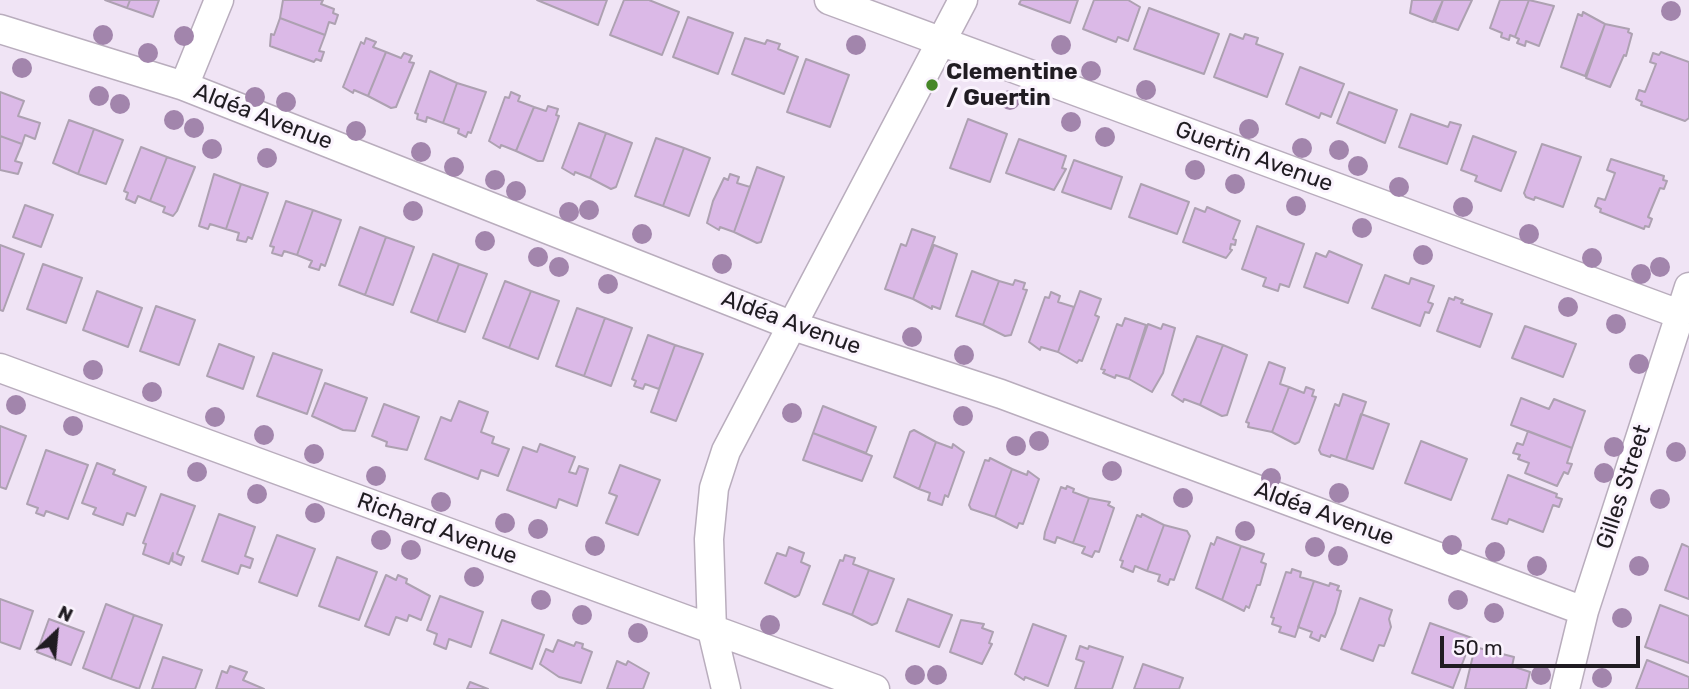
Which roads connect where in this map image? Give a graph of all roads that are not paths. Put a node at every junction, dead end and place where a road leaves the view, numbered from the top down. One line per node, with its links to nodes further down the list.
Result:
1 (219, 0): 6 (street)
2 (829, 0): 5 (street, Guertin Avenue)
3 (963, 0): 5 (street)
4 (0, 29): 6 (street, Aldéa Avenue)
5 (942, 41): 8 (street, Guertin Avenue); 9 (street)
6 (184, 86): 9 (street, Aldéa Avenue)
7 (1689, 287): 8 (street, Gilles Street)
8 (1679, 314): 11 (street, Gilles Street)
9 (793, 326): 11 (street, Aldéa Avenue); 12 (street)
10 (0, 368): 12 (street, Richard Avenue)
11 (1584, 611): 15 (street, Gilles Street)
12 (712, 630): 13 (street); 14 (street, Richard Avenue)
13 (726, 689)
14 (875, 689)
15 (1565, 689)

